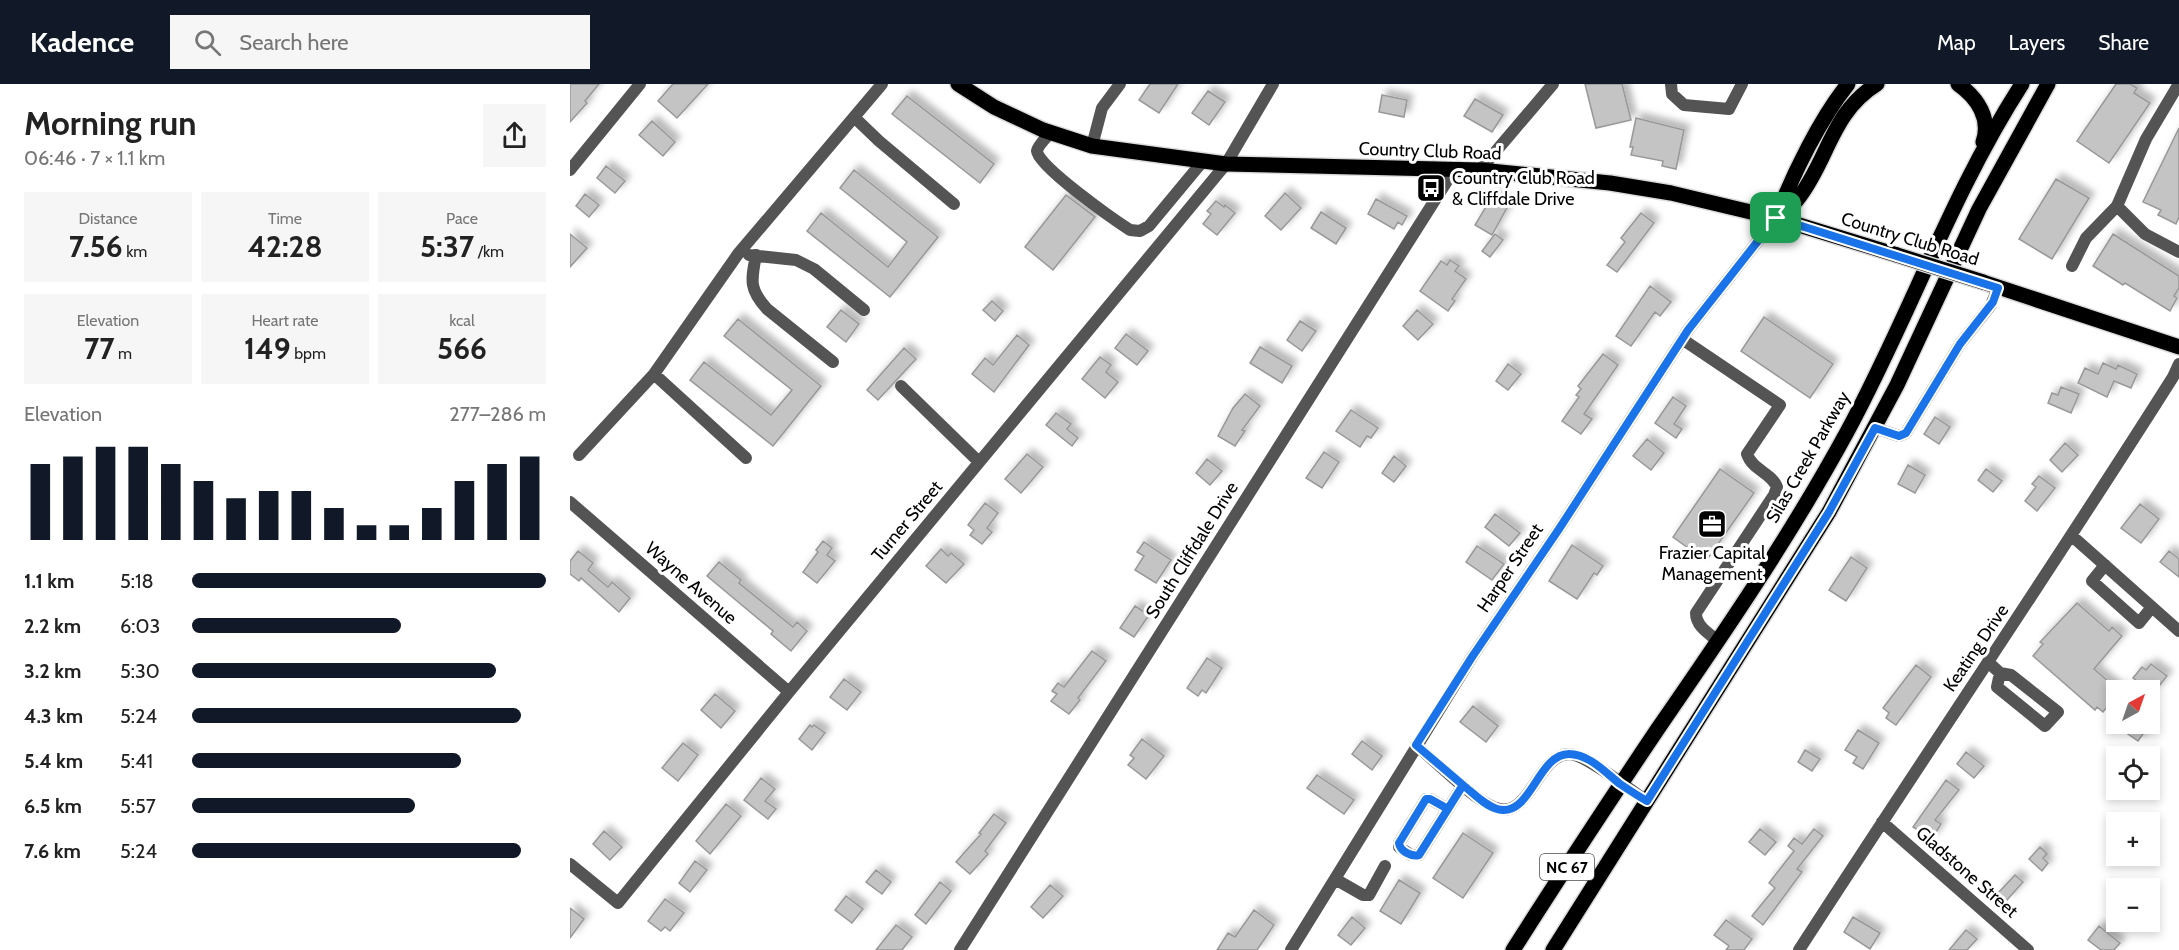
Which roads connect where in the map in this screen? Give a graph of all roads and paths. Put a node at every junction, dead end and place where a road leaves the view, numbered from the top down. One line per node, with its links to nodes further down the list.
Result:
1 (640, 84): 21 (street)
2 (882, 84): 15 (street)
3 (957, 84): 16 (main road, Country Club Road)
4 (1120, 84): 17 (street)
5 (1273, 84): 20 (street, Turner Street)
6 (1552, 84): 23 (street)
7 (1671, 84): 8 (street)
8 (1742, 84)
9 (1848, 84): 26 (main road)
10 (1877, 84): 26 (main road)
11 (1958, 84): 18 (main road)
12 (2022, 84): 18 (main road, Silas Creek Parkway / NC 67)
13 (2048, 87): 39 (main road, NC 67)
14 (2177, 87): 25 (street)
15 (854, 117): 24 (street); 28 (street)
16 (1051, 132): 17 (main road, Country Club Road); 19 (street)
17 (1092, 146): 19 (main road, Country Club Road)
18 (1979, 155): 48 (main road, Silas Creek Parkway / NC 67)
19 (1203, 160): 20 (main road, Country Club Road)
20 (1226, 164): 22 (main road, Country Club Road); 42 (street, Turner Street)
21 (570, 170)
22 (1455, 170): 23 (main road, Country Club Road); 61 (street, South Cliffdale Drive)
23 (1480, 170): 26 (main road, Country Club Road)
24 (954, 204)
25 (2117, 206): 27 (street); 30 (street)
26 (1776, 218): 31 (main road, Country Club Road, bridge); 33 (street, Harper Street)
27 (2179, 252)
28 (738, 254): 29 (street); 37 (street)
29 (756, 255): 32 (street); 35 (street)
30 (2072, 266)
31 (1998, 288): 34 (main road, Country Club Road); 39 (street)
32 (864, 310)
33 (1682, 339): 48 (street); 52 (street, Harper Street)
34 (2179, 347)
35 (833, 362)
36 (2179, 364): 44 (street, Keating Drive)
37 (654, 374): 40 (street); 41 (street)
38 (902, 387): 42 (street)
39 (1875, 428): 55 (main road, NC 67)
40 (579, 455)
41 (746, 458)
42 (979, 462): 51 (street, Turner Street)
43 (570, 502): 51 (street, Wayne Avenue)
44 (2072, 536): 45 (street); 49 (street, Keating Drive)
45 (2105, 565): 46 (street); 46 (street)
46 (2152, 607): 47 (street)
47 (2179, 631)
48 (1718, 641): 53 (main road, Silas Creek Parkway / NC 67)
49 (1988, 662): 50 (street); 57 (street, Keating Drive)
50 (2000, 673): 50 (street)
51 (789, 692): 58 (street, Turner Street)
52 (1416, 745): 54 (street); 60 (street, Harper Street)
53 (1621, 784): 54 (street); 55 (street); 63 (main road, Silas Creek Parkway / NC 67)
54 (1463, 785): 56 (street)
55 (1647, 801): 64 (main road, NC 67)
56 (1448, 809): 56 (street)
57 (1882, 822): 65 (street, Keating Drive); 66 (street, Gladstone Street)
58 (570, 864)
59 (1385, 866): 60 (street)
60 (1335, 879): 62 (street, Harper Street)
61 (960, 950)
62 (1291, 950)
63 (1513, 950)
64 (1553, 950)
65 (1799, 950)
66 (2028, 950)

